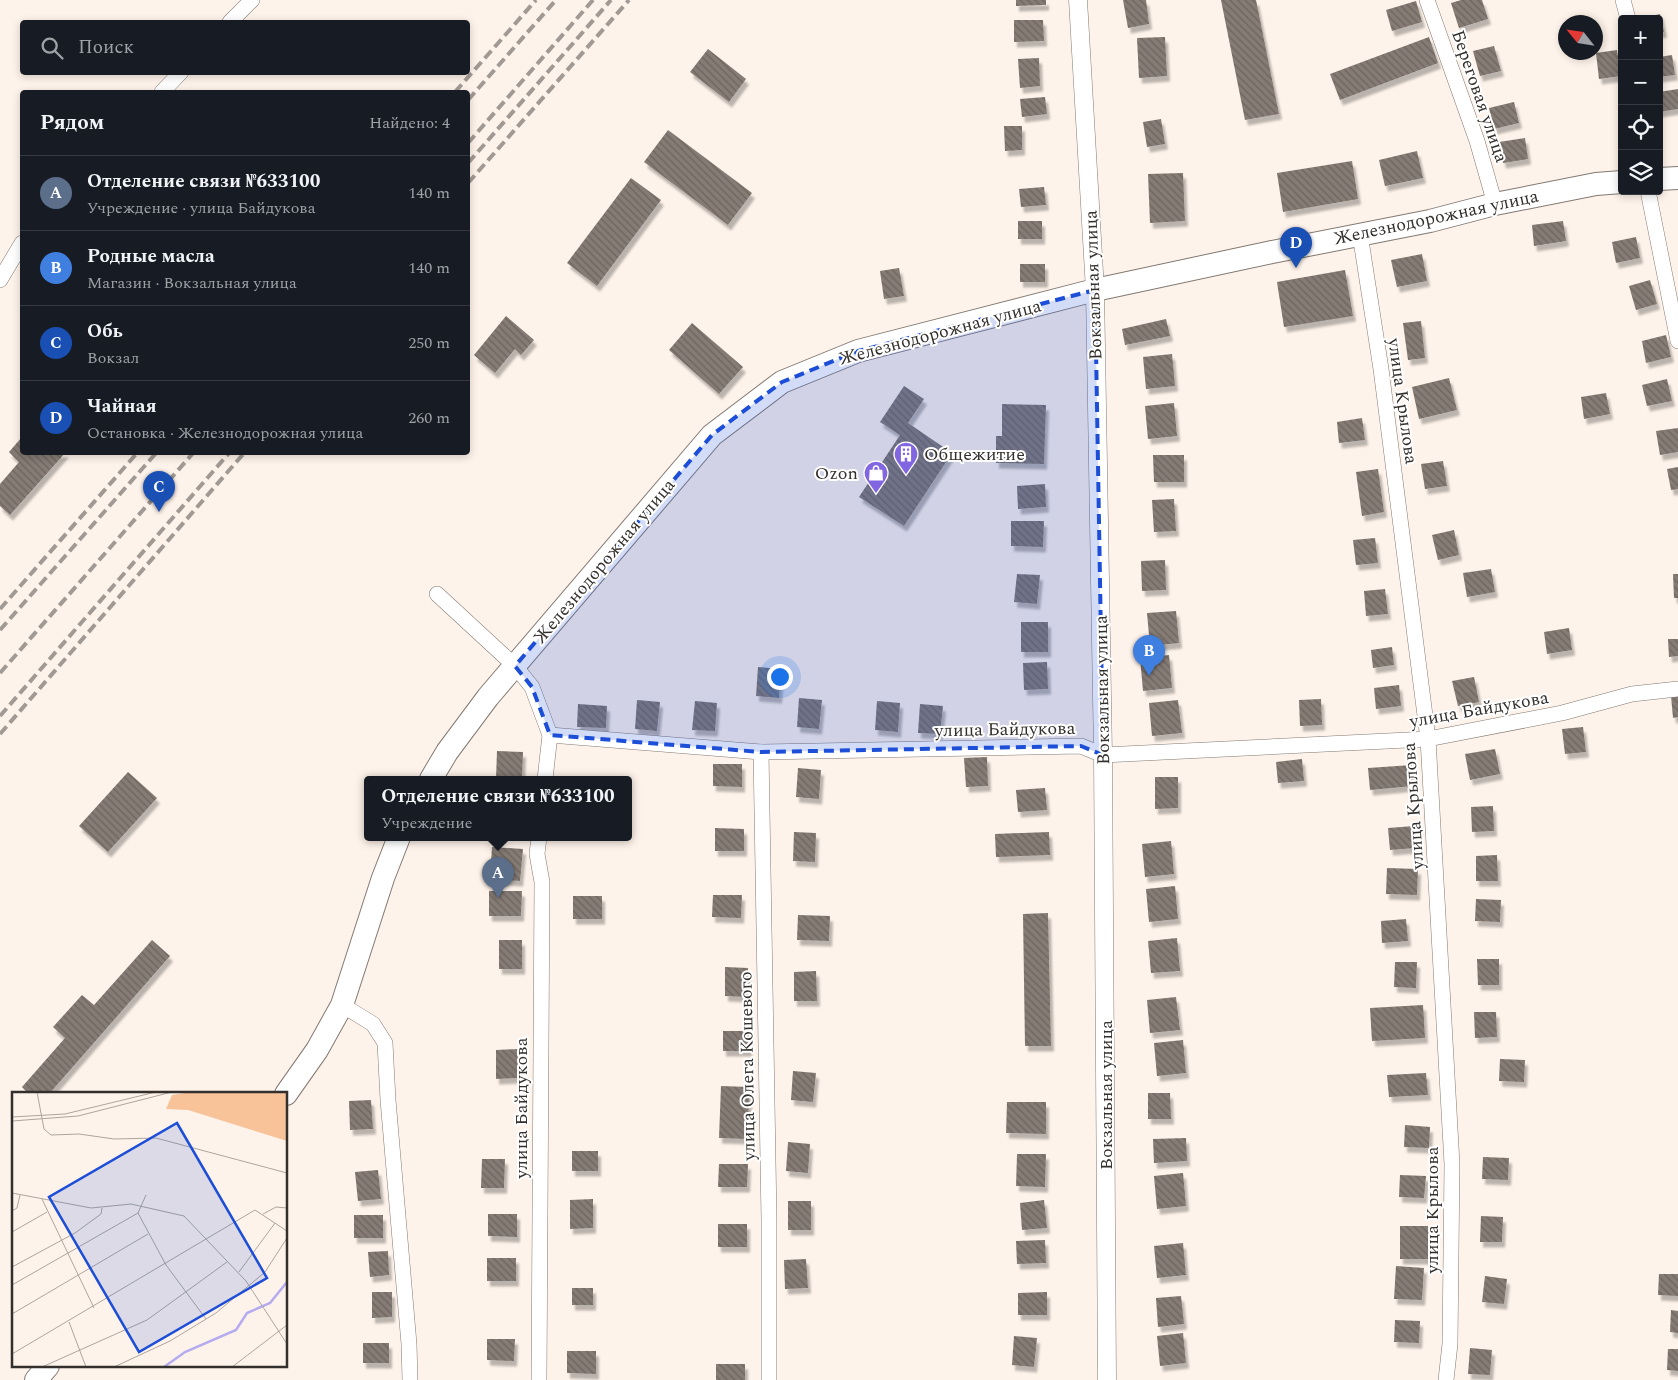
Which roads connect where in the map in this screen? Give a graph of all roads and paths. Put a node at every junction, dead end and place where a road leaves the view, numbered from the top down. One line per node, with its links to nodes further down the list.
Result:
1 (252, 0): 6 (street)
2 (1078, 0): 17 (street, Вокзальная улица)
3 (1427, 0): 13 (street, Береговая улица)
4 (1623, 0): 5 (street)
5 (1627, 15)
6 (232, 20)
7 (178, 75): 8 (street)
8 (164, 90)
9 (1678, 178): 10 (main road)
10 (1663, 179)
11 (1618, 182): 13 (main road, Железнодорожная улица)
12 (1649, 195): 18 (street)
13 (1495, 204): 14 (main road, Железнодорожная улица)
14 (1360, 234): 17 (main road, Железнодорожная улица); 23 (street, улица Крылова)
15 (20, 246): 16 (street)
16 (0, 280)
17 (1095, 290): 20 (main road, Железнодорожная улица); 25 (street, Вокзальная улица)
18 (1678, 341)
19 (438, 594): 20 (street)
20 (515, 666): 22 (street); 26 (main road, Железнодорожная улица)
21 (1678, 689): 23 (street, улица Байдукова)
22 (550, 735): 24 (street, улица Байдукова); 27 (street)
23 (1428, 739): 25 (street, улица Байдукова); 38 (street, улица Крылова)
24 (761, 752): 25 (street, улица Байдукова); 36 (street, улица Олега Кошевого)
25 (1103, 755): 37 (street, Вокзальная улица)
26 (433, 776)
27 (545, 776)
28 (398, 841): 30 (main road)
29 (539, 841): 35 (street, улица Байдукова)
30 (342, 1005): 31 (main road); 34 (street)
31 (287, 1092)
32 (46, 1368): 33 (main road)
33 (36, 1380)
34 (410, 1380)
35 (540, 1380)
36 (769, 1380)
37 (1108, 1380)
38 (1446, 1380)

